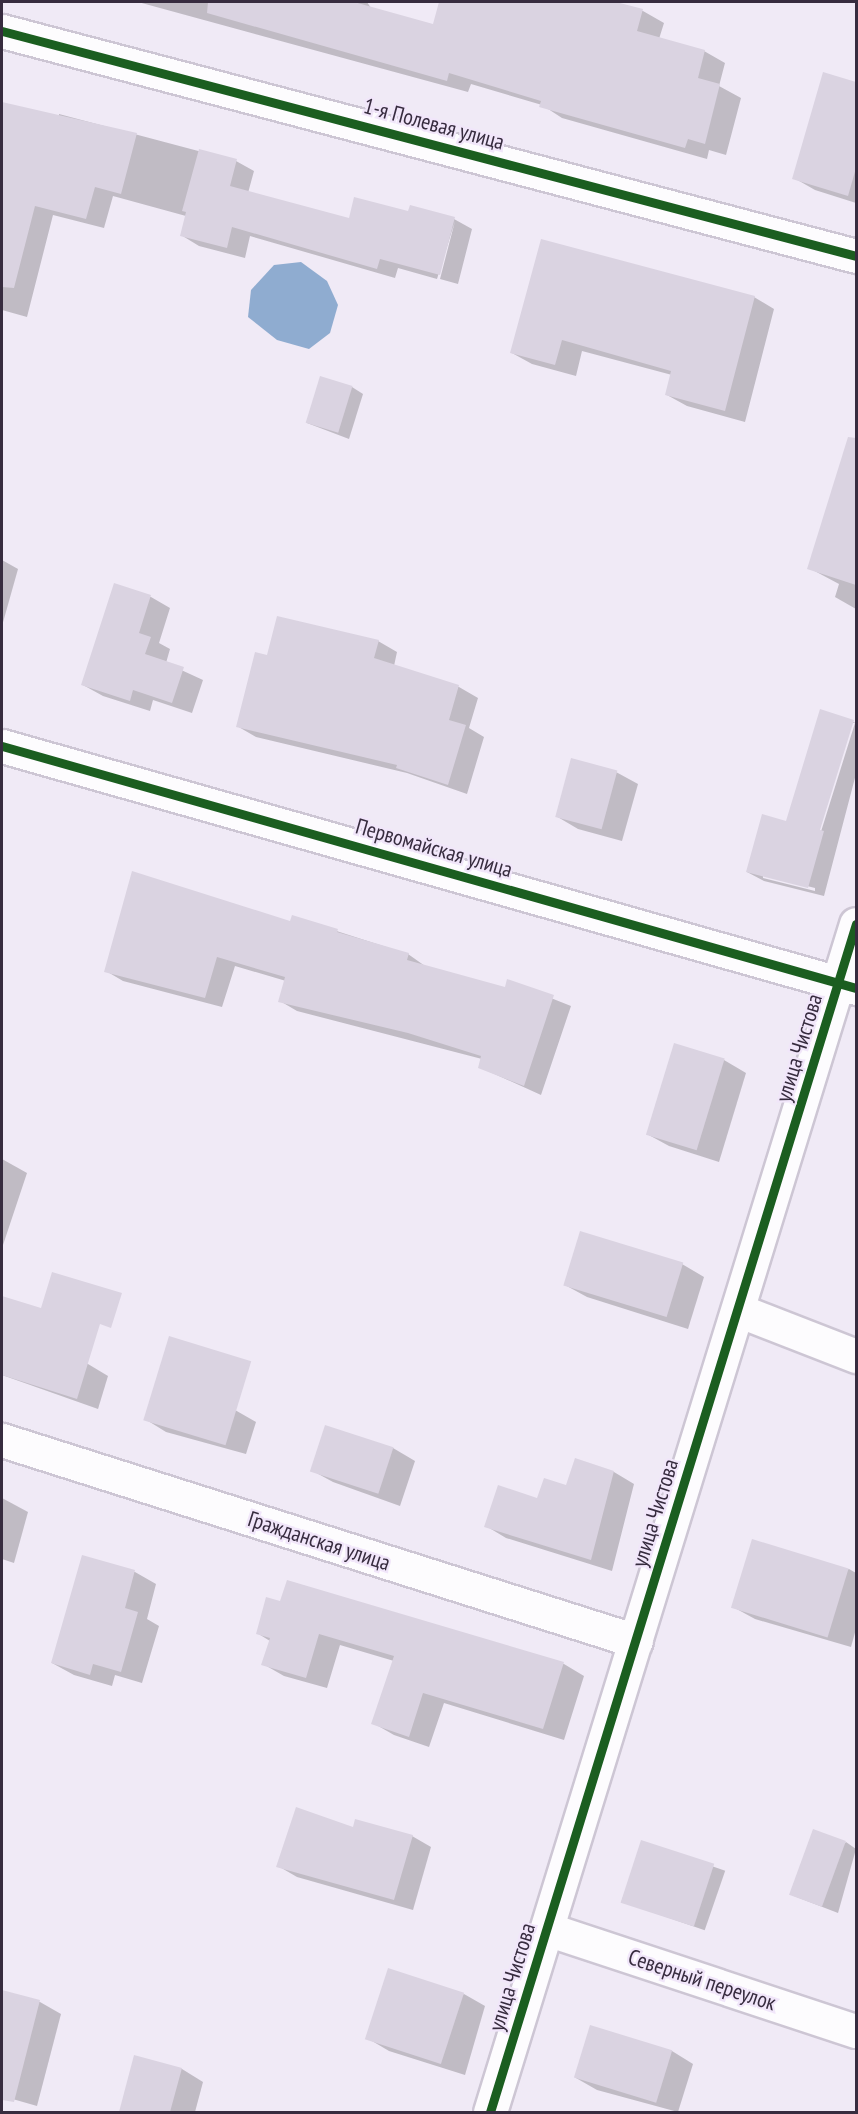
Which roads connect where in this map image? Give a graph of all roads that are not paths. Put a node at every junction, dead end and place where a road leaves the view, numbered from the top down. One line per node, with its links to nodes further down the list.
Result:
1 (2, 31): 2 (street, 1-я Полевая улица)
2 (856, 256)
3 (2, 746): 5 (street, Первомайская улица)
4 (856, 924): 5 (street, улица Чистова)
5 (848, 986): 6 (street, улица Чистова)
6 (738, 1310): 7 (street); 9 (street, улица Чистова)
7 (856, 1356)
8 (2, 1440): 9 (street, Гражданская улица)
9 (636, 1641): 10 (street, улица Чистова)
10 (547, 1929): 11 (street, Северный переулок); 12 (street, улица Чистова)
11 (856, 2031)
12 (490, 2112)

